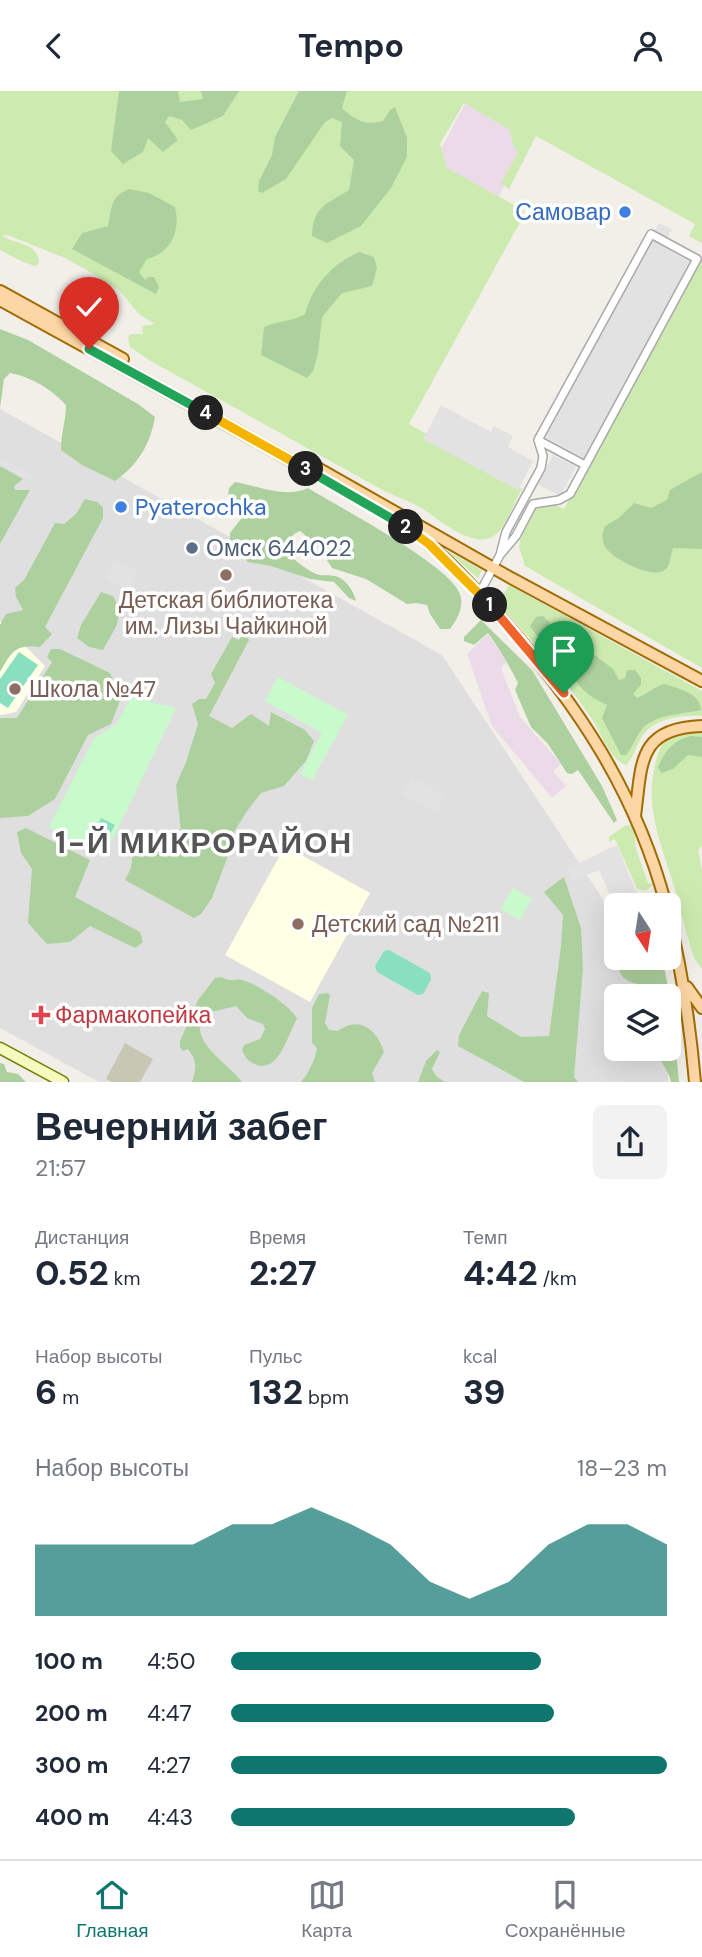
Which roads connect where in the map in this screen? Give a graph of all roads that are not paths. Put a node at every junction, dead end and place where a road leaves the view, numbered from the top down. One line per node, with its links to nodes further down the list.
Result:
1 (0, 291): 6 (main road)
2 (0, 300): 7 (main road)
3 (538, 440): 4 (street); 4 (street); 5 (street)
4 (585, 465): 5 (street)
5 (500, 555): 6 (street)
6 (493, 567): 7 (street); 8 (main road)
7 (479, 594): 10 (main road)
8 (702, 681)
9 (702, 726): 10 (main road)
10 (635, 817): 11 (main road)
11 (662, 893)
12 (681, 969): 13 (main road)
13 (684, 982): 14 (main road); 17 (main road)
14 (702, 1008)
15 (0, 1048): 16 (main road)
16 (63, 1082)
17 (695, 1082)

